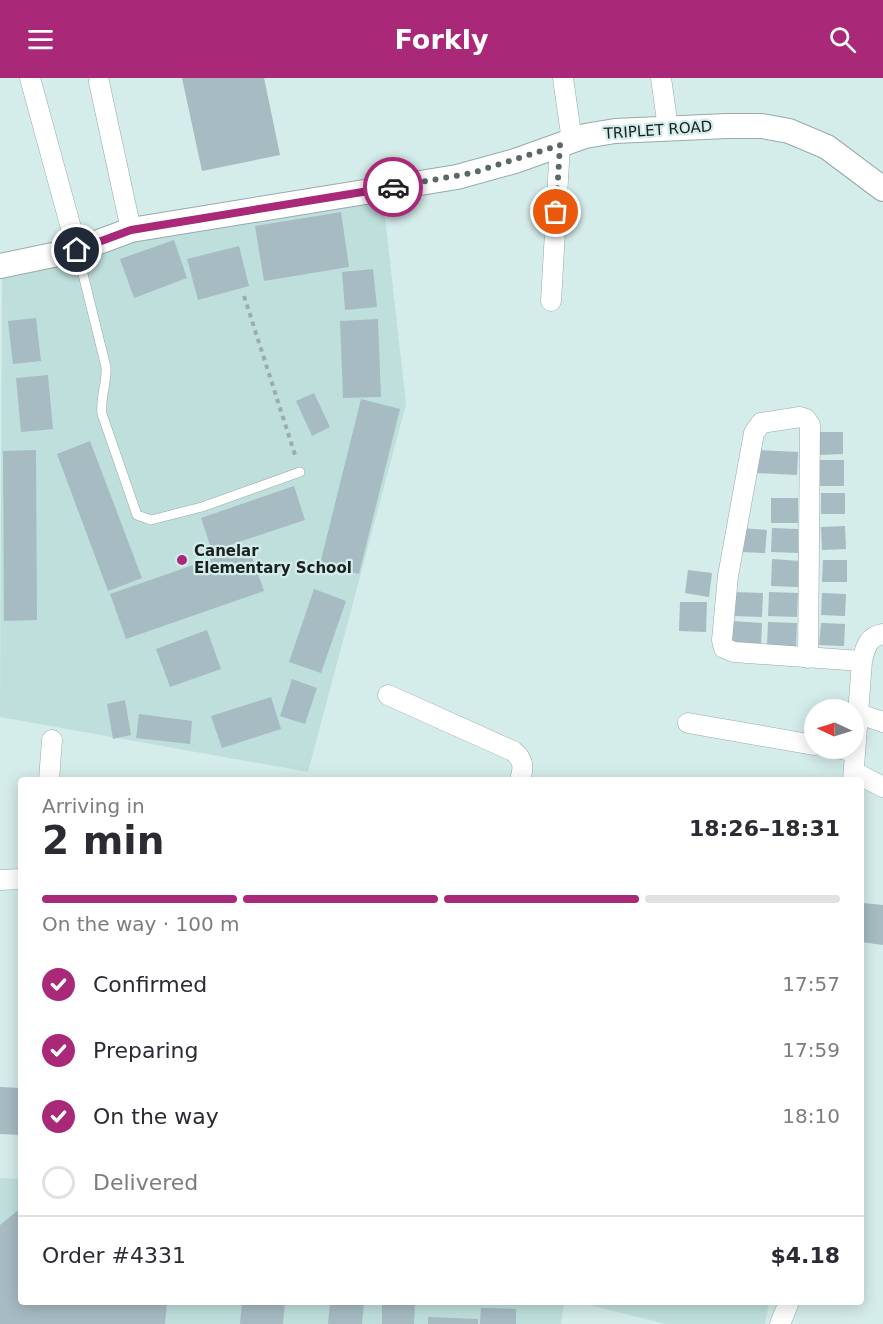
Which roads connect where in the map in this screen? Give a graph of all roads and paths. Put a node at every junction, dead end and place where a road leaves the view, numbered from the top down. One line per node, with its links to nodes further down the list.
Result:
1 (30, 78): 9 (street)
2 (563, 78): 6 (street)
3 (661, 78): 5 (street)
4 (99, 82): 8 (street)
5 (668, 128): 6 (street, TRIPLET ROAD); 7 (street, TRIPLET ROAD)
6 (566, 143): 8 (street, TRIPLET ROAD); 12 (street)
7 (883, 189)
8 (131, 230): 9 (street, TRIPLET ROAD)
9 (77, 250): 10 (street, TRIPLET ROAD); 13 (lane)
10 (0, 266)
11 (244, 296): 13 (path)
12 (551, 301)
13 (300, 472)
14 (883, 634): 16 (street)
15 (808, 658): 15 (street); 16 (street)
16 (862, 661): 18 (street)
17 (388, 695): 27 (street)
18 (860, 699)
19 (864, 716): 20 (street)
20 (883, 722)
21 (688, 723): 23 (street)
22 (52, 740): 26 (street)
23 (804, 743)
24 (849, 759): 25 (street)
25 (854, 776)
26 (49, 777)
27 (521, 777)
28 (864, 780): 29 (street)
29 (883, 787)
30 (18, 879): 31 (street)
31 (0, 880)
32 (788, 1305): 33 (street)
33 (780, 1324)

